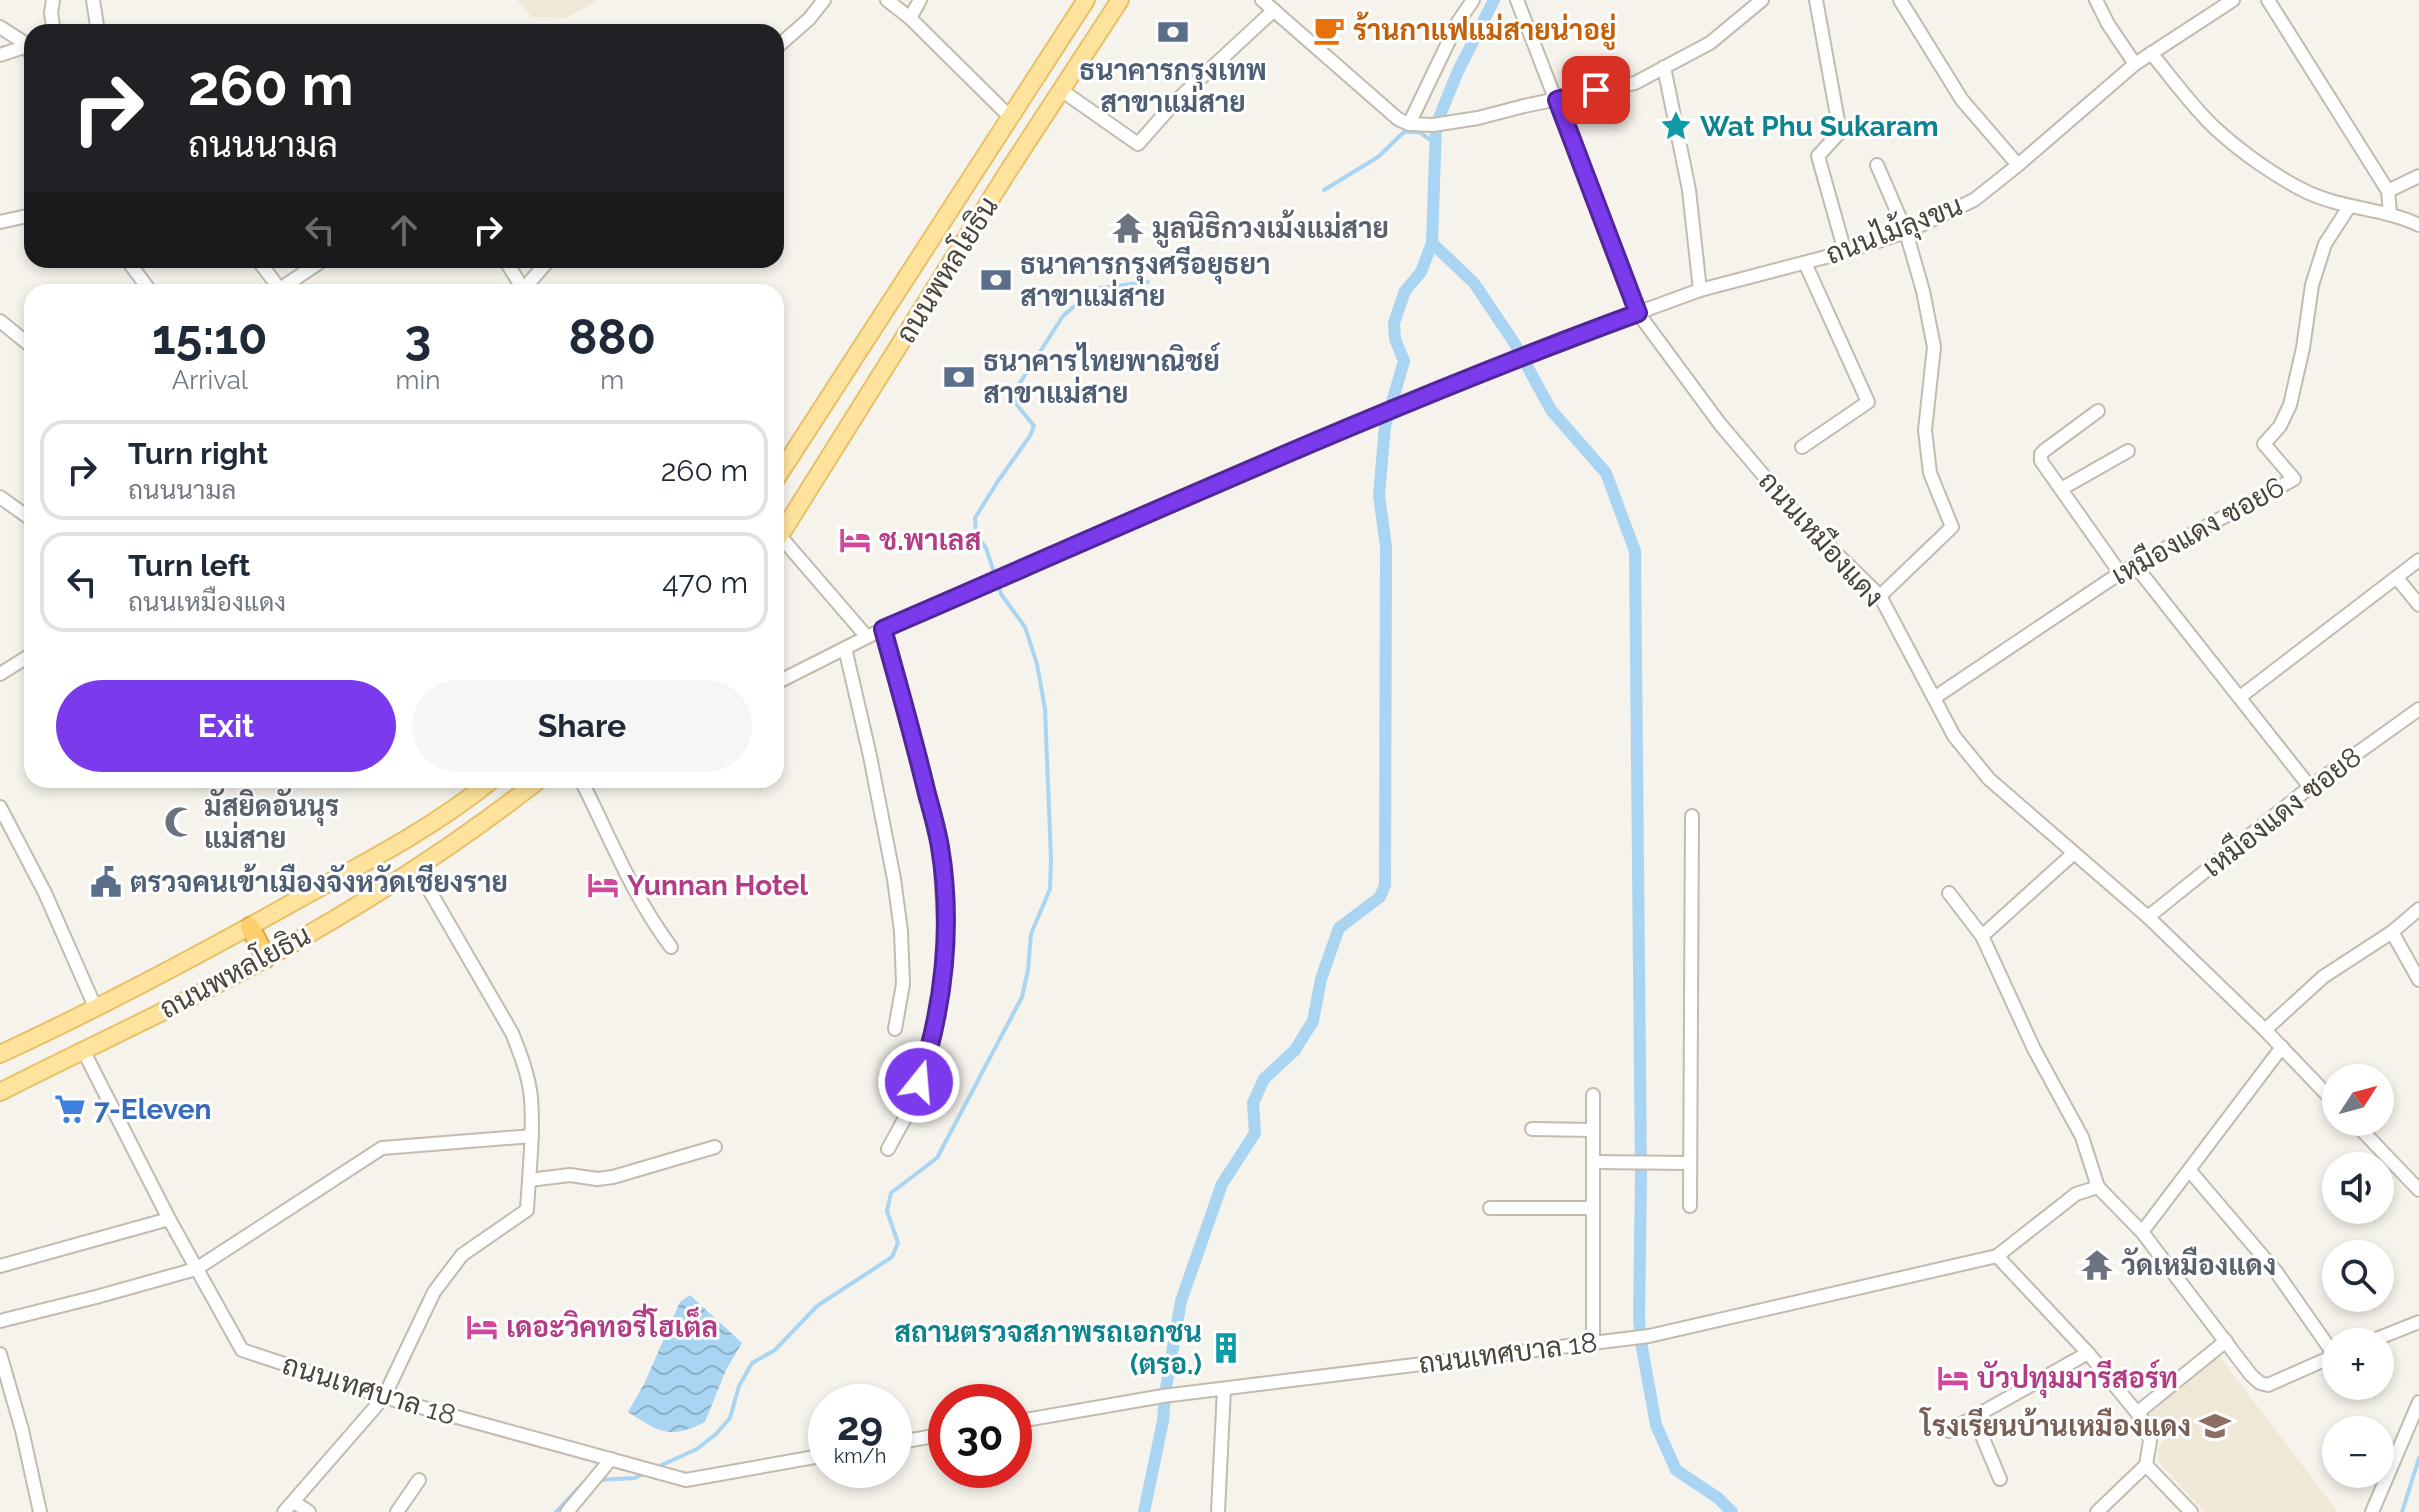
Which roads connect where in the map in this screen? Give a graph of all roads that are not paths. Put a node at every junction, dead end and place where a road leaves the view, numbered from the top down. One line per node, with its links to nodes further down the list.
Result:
1 (53, 0): 19 (street)
2 (93, 0): 20 (street)
3 (824, 0): 22 (street)
4 (887, 0): 18 (street)
5 (920, 0): 18 (street)
6 (1086, 0): 29 (main road, ถนนพหลโยธิน)
7 (1120, 0): 30 (main road, ถนนพหลโยธิน)
8 (1262, 0): 17 (street)
9 (1473, 0): 33 (street)
10 (1517, 0): 31 (street, ถนนเหมืองแดง)
11 (1762, 0): 28 (street)
12 (1816, 0): 45 (street)
13 (1900, 0): 36 (street)
14 (2096, 0): 27 (street)
15 (2233, 0): 25 (street, ถนนไม้ลุงขน)
16 (2268, 0): 38 (street)
17 (1274, 10): 30 (street); 33 (street)
18 (910, 18): 32 (street)
19 (53, 24)
20 (97, 24)
21 (0, 27): 23 (street)
22 (784, 41)
23 (24, 45)
24 (24, 51): 26 (street)
25 (2151, 53): 27 (street, ถนนไม้ลุงขน); 39 (street)
26 (0, 55)
27 (2135, 64): 36 (street, ถนนไม้ลุงขน)
28 (1664, 67): 31 (street); 53 (street)
29 (1038, 75): 30 (main road); 32 (main road, ถนนพหลโยธิน)
30 (1061, 90): 34 (main road, ถนนพหลโยธิน)
31 (1557, 100): 33 (street); 54 (street, ถนนเหมืองแดง)
32 (1010, 117): 34 (main road); 60 (main road, ถนนพหลโยธิน)
33 (1421, 125)
34 (1034, 133): 64 (main road, ถนนพหลโยธิน)
35 (1877, 165): 44 (street)
36 (2018, 165): 44 (street, ถนนไม้ลุงขน)
37 (2419, 176): 38 (street)
38 (2388, 191): 40 (street)
39 (2349, 207): 40 (street); 67 (street, เหมืองแดง ซอย6)
40 (2390, 213): 43 (street)
41 (24, 217): 42 (street)
42 (0, 222)
43 (2419, 225)
44 (1906, 232): 45 (street, ถนนไม้ลุงขน); 70 (street)
45 (1845, 252): 46 (street, ถนนไม้ลุงขน)
46 (1805, 263): 53 (street, ถนนไม้ลุงขน); 58 (street)
47 (264, 268): 50 (street)
48 (312, 268): 51 (street)
49 (542, 268): 52 (street)
50 (276, 284)
51 (289, 284)
52 (529, 284)
53 (1700, 290): 54 (street, ถนนไม้ลุงขน)
54 (1638, 313): 70 (street, ถนนเหมืองแดง); 72 (street, ถนนไม้ลุงขน)
55 (2, 325): 56 (street)
56 (24, 341)
57 (2098, 411): 61 (street)
58 (1802, 447)
59 (2128, 451): 61 (street)
60 (784, 467)
61 (2061, 489): 68 (street)
62 (0, 497): 63 (street)
63 (24, 514)
64 (784, 529)
65 (784, 546): 73 (street)
66 (2419, 560): 69 (street)
67 (2134, 564): 68 (street, เหมืองแดง ซอย6); 78 (street)
68 (2120, 573): 79 (street, เหมืองแดง ซอย6)
69 (2397, 578): 71 (street); 78 (street)
70 (1880, 596): 79 (street, ถนนเหมืองแดง)
71 (2419, 605)
72 (883, 629): 73 (street, ถนนไม้ลุงขน); 112 (street)
73 (867, 637): 74 (street, ถนนไม้ลุงขน)
74 (845, 648): 77 (street, ถนนไม้ลุงขน); 99 (street)
75 (24, 659): 76 (street)
76 (0, 674)
77 (784, 679)
78 (2240, 697): 81 (street)
79 (1934, 698): 87 (street, ถนนเหมืองแดง)
80 (2419, 709): 81 (street, เหมืองแดง ซอย8)
81 (2310, 787): 91 (street, เหมืองแดง ซอย8)
82 (481, 788): 92 (main road, ถนนพหลโยธิน)
83 (529, 788): 88 (main road, ถนนพหลโยธิน)
84 (585, 788): 95 (street)
85 (0, 807): 98 (street)
86 (1692, 816): 114 (street)
87 (2074, 853): 91 (street, ถนนเหมืองแดง); 94 (street)
88 (417, 869): 96 (main road, ถนนพหลโยธิน); 109 (street)
89 (1949, 893): 94 (street)
90 (2419, 909): 93 (street)
91 (2148, 917): 100 (street, ถนนเหมืองแดง)
92 (250, 927): 96 (highway); 98 (main road, ถนนพหลโยธิน)
93 (2392, 932): 97 (street); 100 (street)
94 (1982, 936): 117 (street)
95 (671, 947)
96 (266, 958): 102 (main road, ถนนพหลโยธิน)
97 (2419, 980)
98 (96, 1009): 103 (main road, ถนนพหลโยธิน)
99 (895, 1029)
100 (2265, 1030): 101 (street, ถนนเหมืองแดง)
101 (2282, 1047): 104 (street, ถนนเหมืองแดง); 115 (street)
102 (84, 1052): 105 (main road, ถนนพหลโยธิน); 122 (street, ถนนเทศบาล 18)
103 (0, 1054)
104 (2322, 1089)
105 (0, 1092)
106 (1593, 1095): 108 (street)
107 (1532, 1129): 108 (street)
108 (1593, 1130): 113 (street)
109 (532, 1136): 116 (street); 126 (street)
110 (2367, 1136): 118 (street)
111 (715, 1147): 116 (street)
112 (888, 1149)
113 (1593, 1162): 114 (street); 121 (street)
114 (1690, 1163): 119 (street)
115 (2190, 1171): 123 (street); 130 (street)
116 (529, 1180): 137 (street)
117 (2098, 1187): 123 (street); 124 (street)
118 (2419, 1190)
119 (1690, 1206)
120 (1490, 1208): 121 (street)
121 (1593, 1208): 132 (street)
122 (169, 1219): 125 (street); 126 (street, ถนนเทศบาล 18)
123 (2142, 1232): 131 (street)
124 (1997, 1256): 132 (street, ถนนเทศบาล 18); 133 (street)
125 (0, 1266)
126 (196, 1269): 127 (street); 137 (street, ถนนเทศบาล 18)
127 (0, 1321)
128 (2419, 1322): 129 (street)
129 (2394, 1332)
130 (2322, 1337)
131 (2226, 1341): 135 (street); 139 (street)
132 (1593, 1342): 136 (street, ถนนเทศบาล 18)
133 (2088, 1353): 139 (street); 140 (street)
134 (0, 1354): 149 (street)
135 (2322, 1362)
136 (1224, 1389): 141 (street, ถนนเทศบาล 18); 154 (street)
137 (384, 1397): 144 (street, ถนนเทศบาล 18); 148 (street)
138 (2419, 1402): 157 (street)
139 (2137, 1413): 145 (street)
140 (1974, 1417): 142 (street); 146 (street)
141 (1032, 1419)
142 (1949, 1431)
143 (808, 1458): 144 (street, ถนนเทศบาล 18)
144 (611, 1459): 153 (street)
145 (2146, 1465): 155 (street); 156 (street)
146 (2000, 1479)
147 (419, 1480): 152 (street)
148 (294, 1502): 150 (street); 151 (street)
149 (40, 1512)
150 (284, 1512)
151 (309, 1512)
152 (397, 1512)
153 (567, 1512)
154 (1218, 1512)
155 (2097, 1512)
156 (2191, 1512)
157 (2372, 1512)

